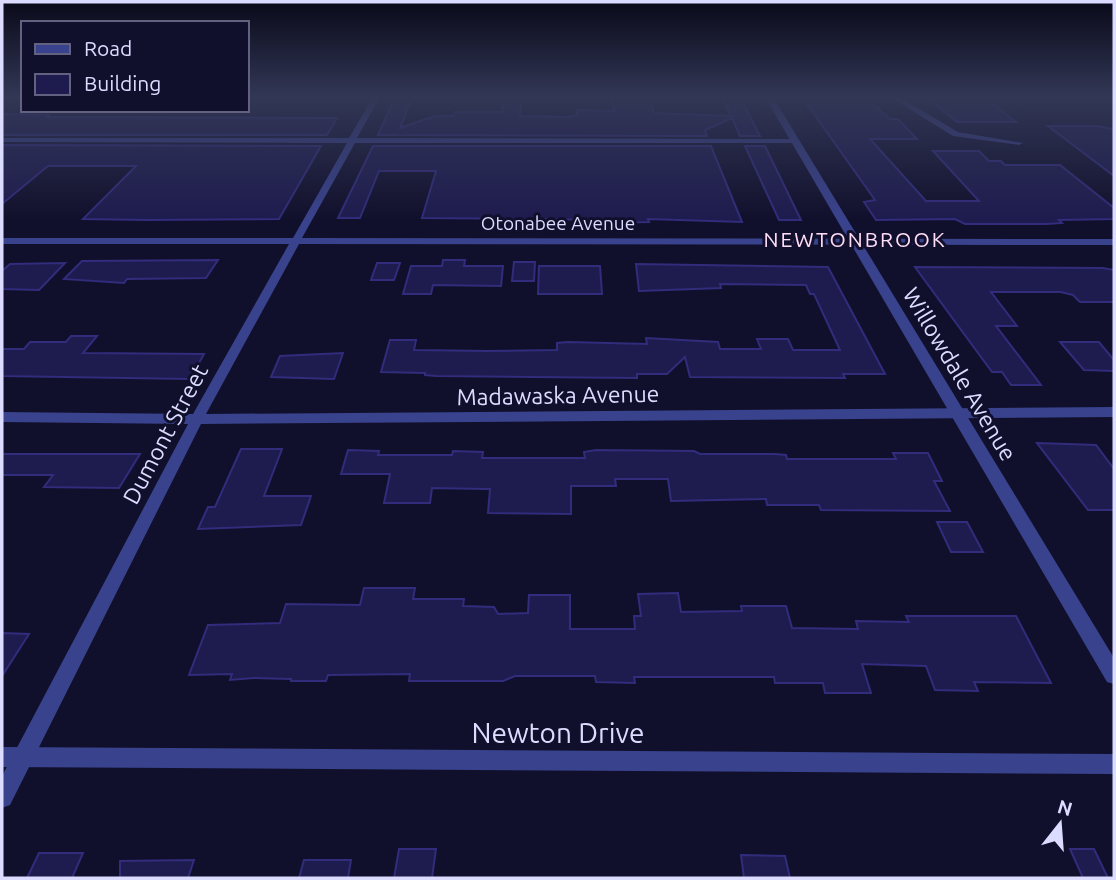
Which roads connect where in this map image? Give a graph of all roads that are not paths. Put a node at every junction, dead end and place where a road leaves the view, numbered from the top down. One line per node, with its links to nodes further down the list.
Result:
1 (794, 138): 5 (street, Willowdale Avenue)
2 (984, 138): 6 (street)
3 (2, 140): 4 (street)
4 (354, 140): 5 (street); 7 (street, Dumont Street)
5 (796, 141): 9 (street, Willowdale Avenue)
6 (1019, 143)
7 (299, 239): 8 (street, Otonabee Avenue); 9 (street, Otonabee Avenue); 14 (street, Dumont Street)
8 (2, 241)
9 (856, 242): 10 (street, Otonabee Avenue); 11 (street, Willowdale Avenue)
10 (1114, 242)
11 (959, 412): 12 (street, Madawaska Avenue); 14 (street, Madawaska Avenue); 15 (street, Willowdale Avenue)
12 (1114, 412)
13 (2, 417): 14 (street, Madawaska Avenue)
14 (197, 419): 17 (street, Dumont Street)
15 (1114, 675)
16 (2, 757): 17 (street, Newton Drive)
17 (23, 758): 18 (street, Newton Drive); 19 (street, Dumont Street)
18 (1114, 764)
19 (2, 797)

